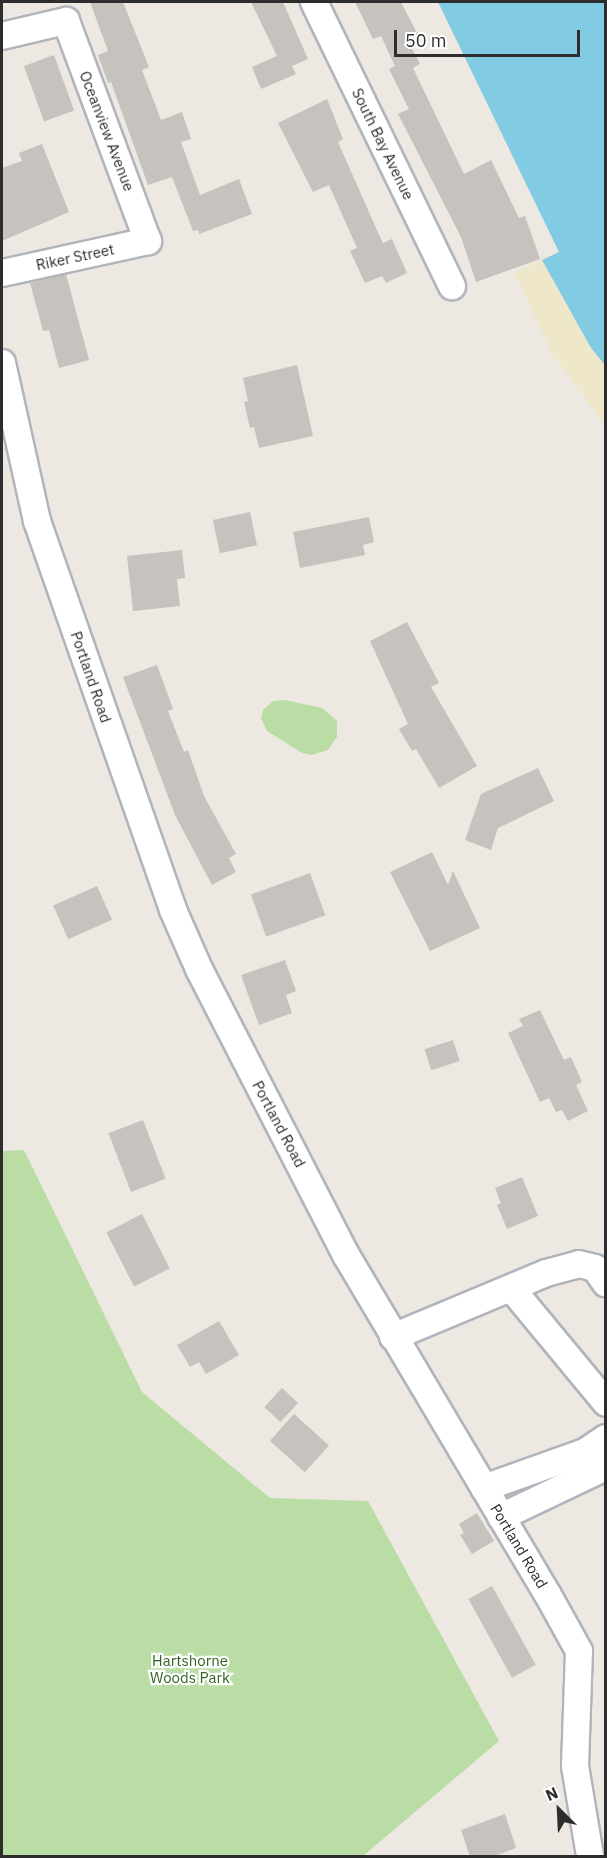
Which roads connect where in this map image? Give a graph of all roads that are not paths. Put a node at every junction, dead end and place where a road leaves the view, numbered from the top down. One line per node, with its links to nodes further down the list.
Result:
1 (314, 2): 5 (street, South Bay Avenue)
2 (2, 36): 3 (street, Oceanview Avenue)
3 (148, 242): 4 (street, Riker Street)
4 (2, 273)
5 (452, 286)
6 (2, 363): 9 (street, Portland Road)
7 (606, 1284): 8 (street)
8 (511, 1288): 9 (street); 10 (street)
9 (393, 1337): 13 (street, Portland Road)
10 (606, 1403)
11 (606, 1438): 13 (street)
12 (606, 1467): 14 (street)
13 (484, 1488): 14 (street, Portland Road)
14 (501, 1517): 15 (street, Portland Road)
15 (590, 1857)

